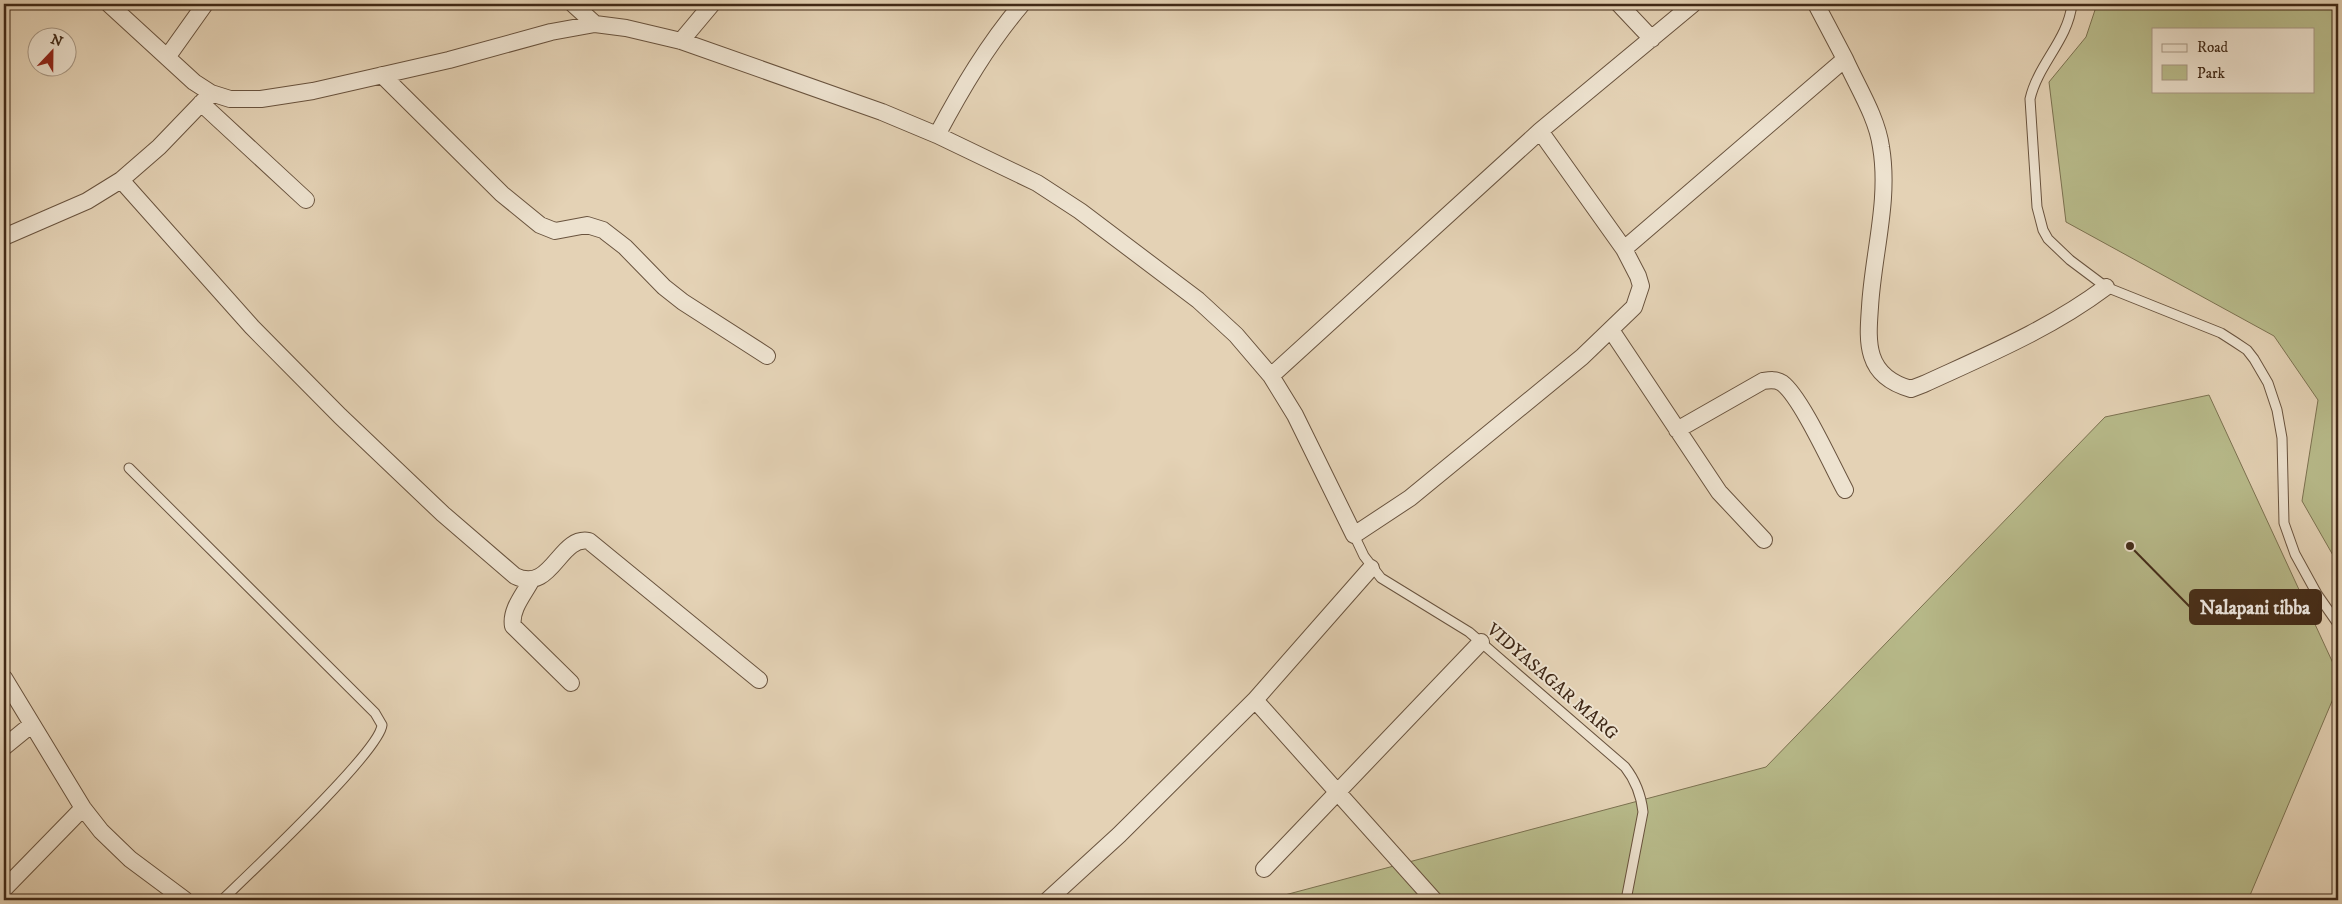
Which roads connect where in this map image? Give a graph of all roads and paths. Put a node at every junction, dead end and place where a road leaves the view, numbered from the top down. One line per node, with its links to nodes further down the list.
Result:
1 (109, 4): 13 (street)
2 (205, 4): 13 (street)
3 (573, 4): 10 (street)
4 (712, 4): 12 (street)
5 (1022, 4): 18 (street)
6 (1619, 4): 11 (street)
7 (1693, 4): 11 (street)
8 (1816, 4): 14 (street)
9 (2072, 4): 23 (lane)
10 (595, 24): 12 (street); 15 (street)
11 (1652, 40): 17 (street)
12 (681, 41): 18 (street)
13 (168, 56): 16 (street)
14 (1845, 59): 22 (street); 23 (street)
15 (382, 75): 16 (street); 25 (street)
16 (206, 98): 19 (street); 20 (street)
17 (1540, 131): 22 (street); 26 (street)
18 (937, 134): 26 (street)
19 (121, 180): 21 (street); 33 (street)
20 (306, 200)
21 (5, 235)
22 (1624, 249): 24 (street)
23 (2106, 288): 34 (lane)
24 (1610, 330): 27 (street); 30 (street)
25 (767, 356)
26 (1272, 376): 30 (street)
27 (1677, 430): 29 (street); 31 (street)
28 (129, 468): 47 (lane)
29 (1845, 490)
30 (1354, 535): 32 (lane, VIDYASAGAR MARG)
31 (1764, 540)
32 (1372, 568): 35 (lane, VIDYASAGAR MARG); 39 (street)
33 (531, 580): 37 (street); 38 (street)
34 (2338, 624)
35 (1481, 642): 42 (street); 50 (lane, VIDYASAGAR MARG)
36 (4, 678): 40 (street)
37 (759, 680)
38 (571, 683)
39 (1255, 700): 42 (street); 48 (street)
40 (32, 725): 41 (street); 43 (street)
41 (4, 747)
42 (1338, 792): 44 (street); 49 (street)
43 (83, 808): 45 (street); 46 (street)
44 (1264, 869)
45 (4, 889)
46 (185, 900)
47 (222, 900)
48 (1048, 900)
49 (1434, 900)
50 (1626, 900)

